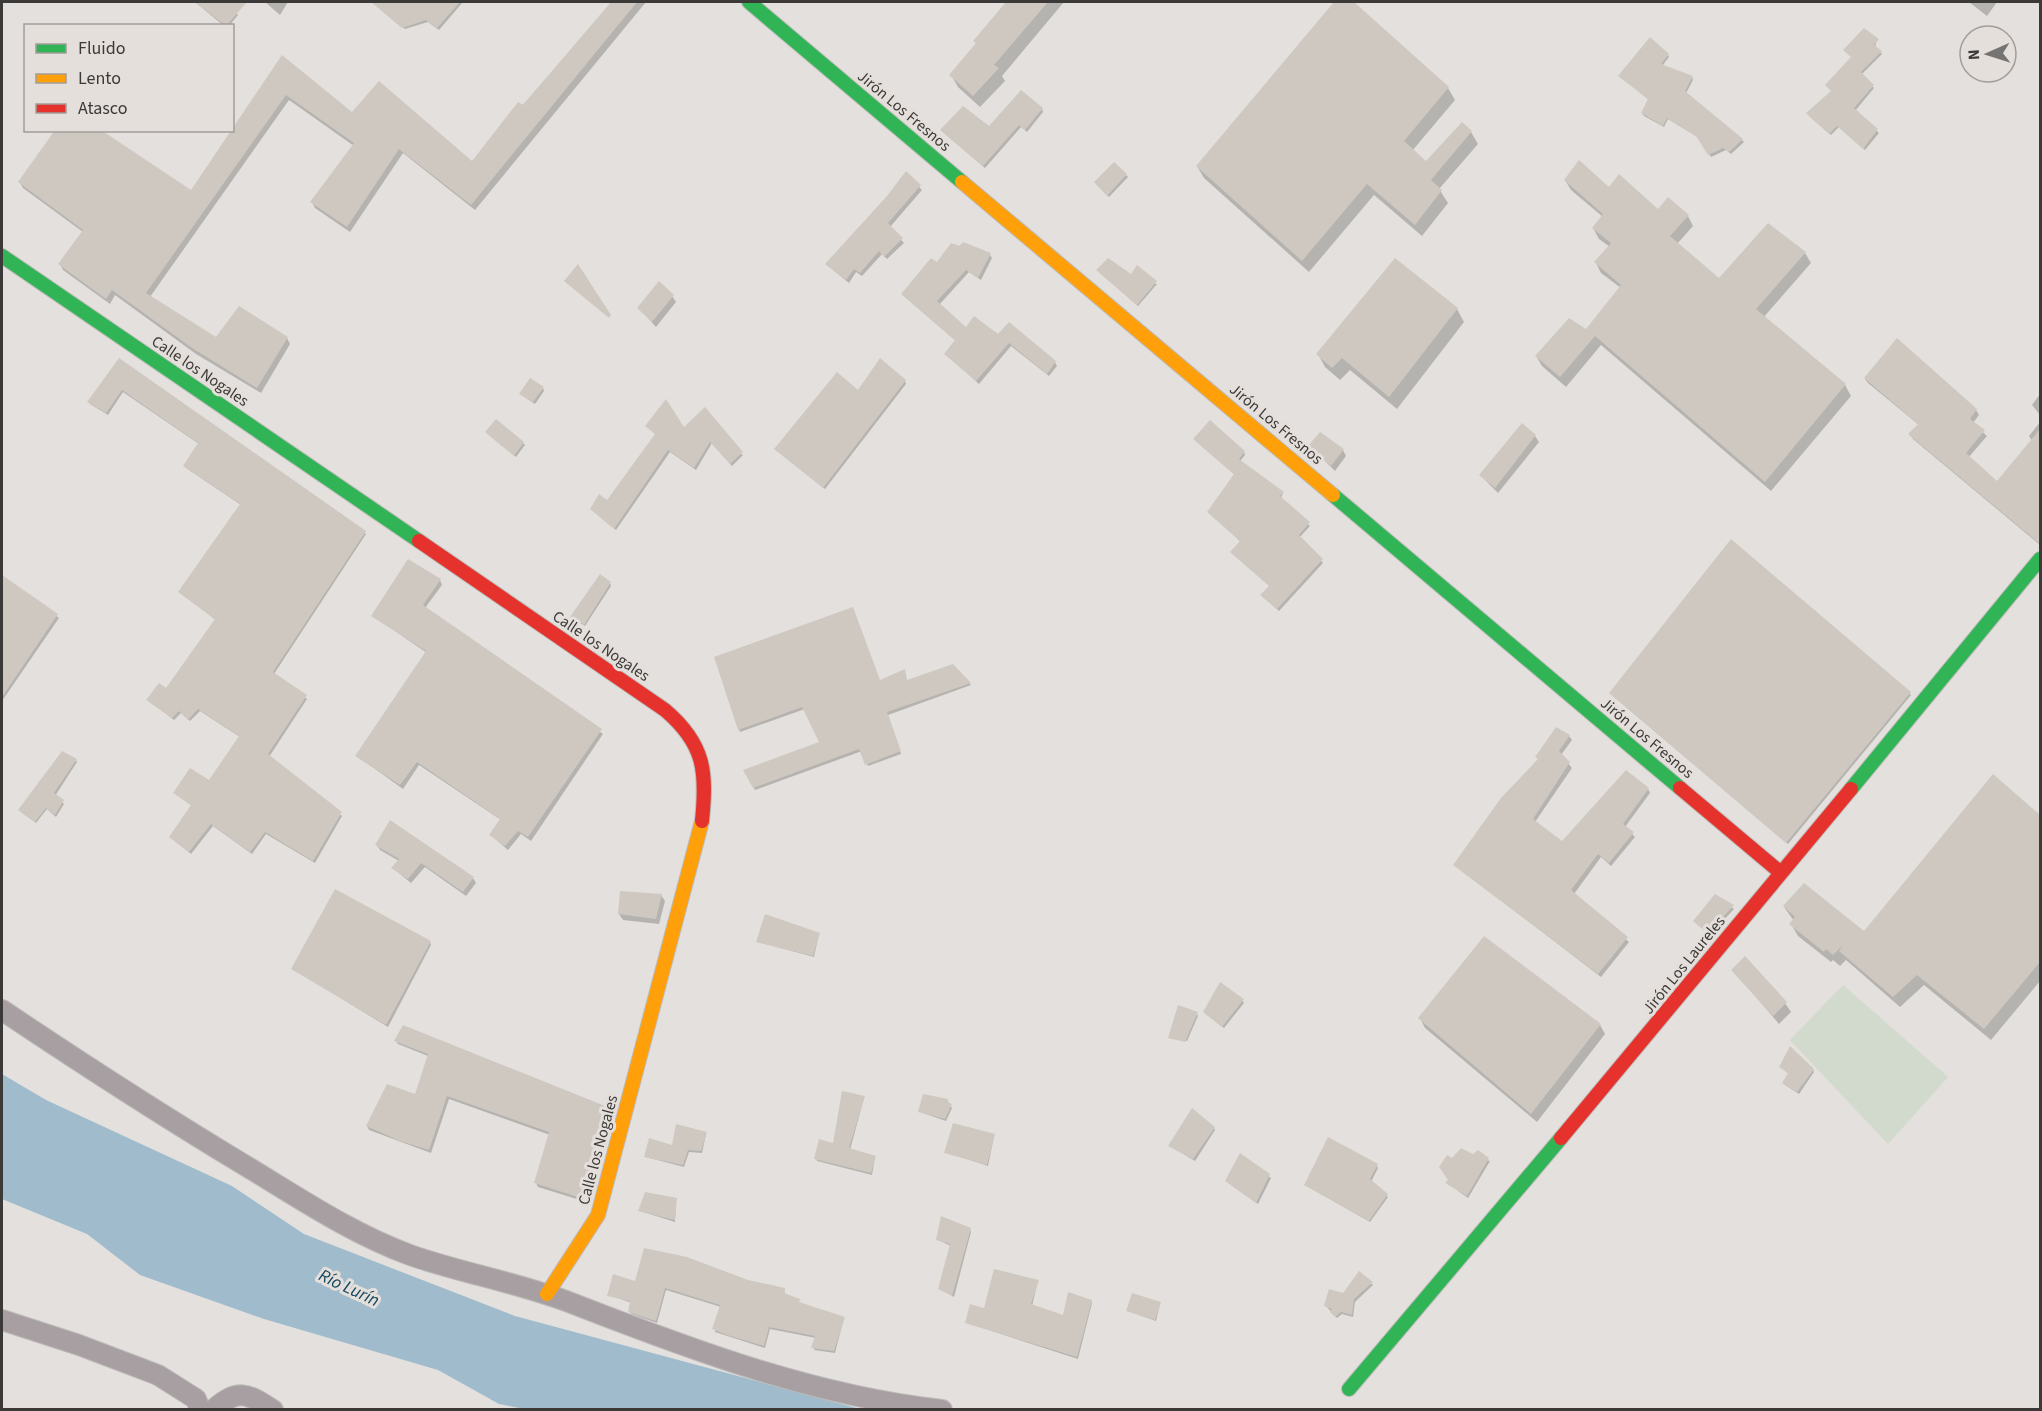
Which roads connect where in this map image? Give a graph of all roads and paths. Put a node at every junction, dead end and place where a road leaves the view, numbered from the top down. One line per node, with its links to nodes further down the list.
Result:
1 (748, 2): 4 (street, Jirón Los Fresnos)
2 (2, 256): 6 (street, Calle los Nogales)
3 (2040, 559): 4 (street, Jirón Los Laureles)
4 (1781, 873): 8 (street, Jirón Los Laureles)
5 (2, 1010): 6 (street)
6 (547, 1294): 12 (street)
7 (2, 1320): 9 (street)
8 (1349, 1389)
9 (200, 1410)
10 (213, 1410): 11 (street)
11 (273, 1410)
12 (942, 1410)

